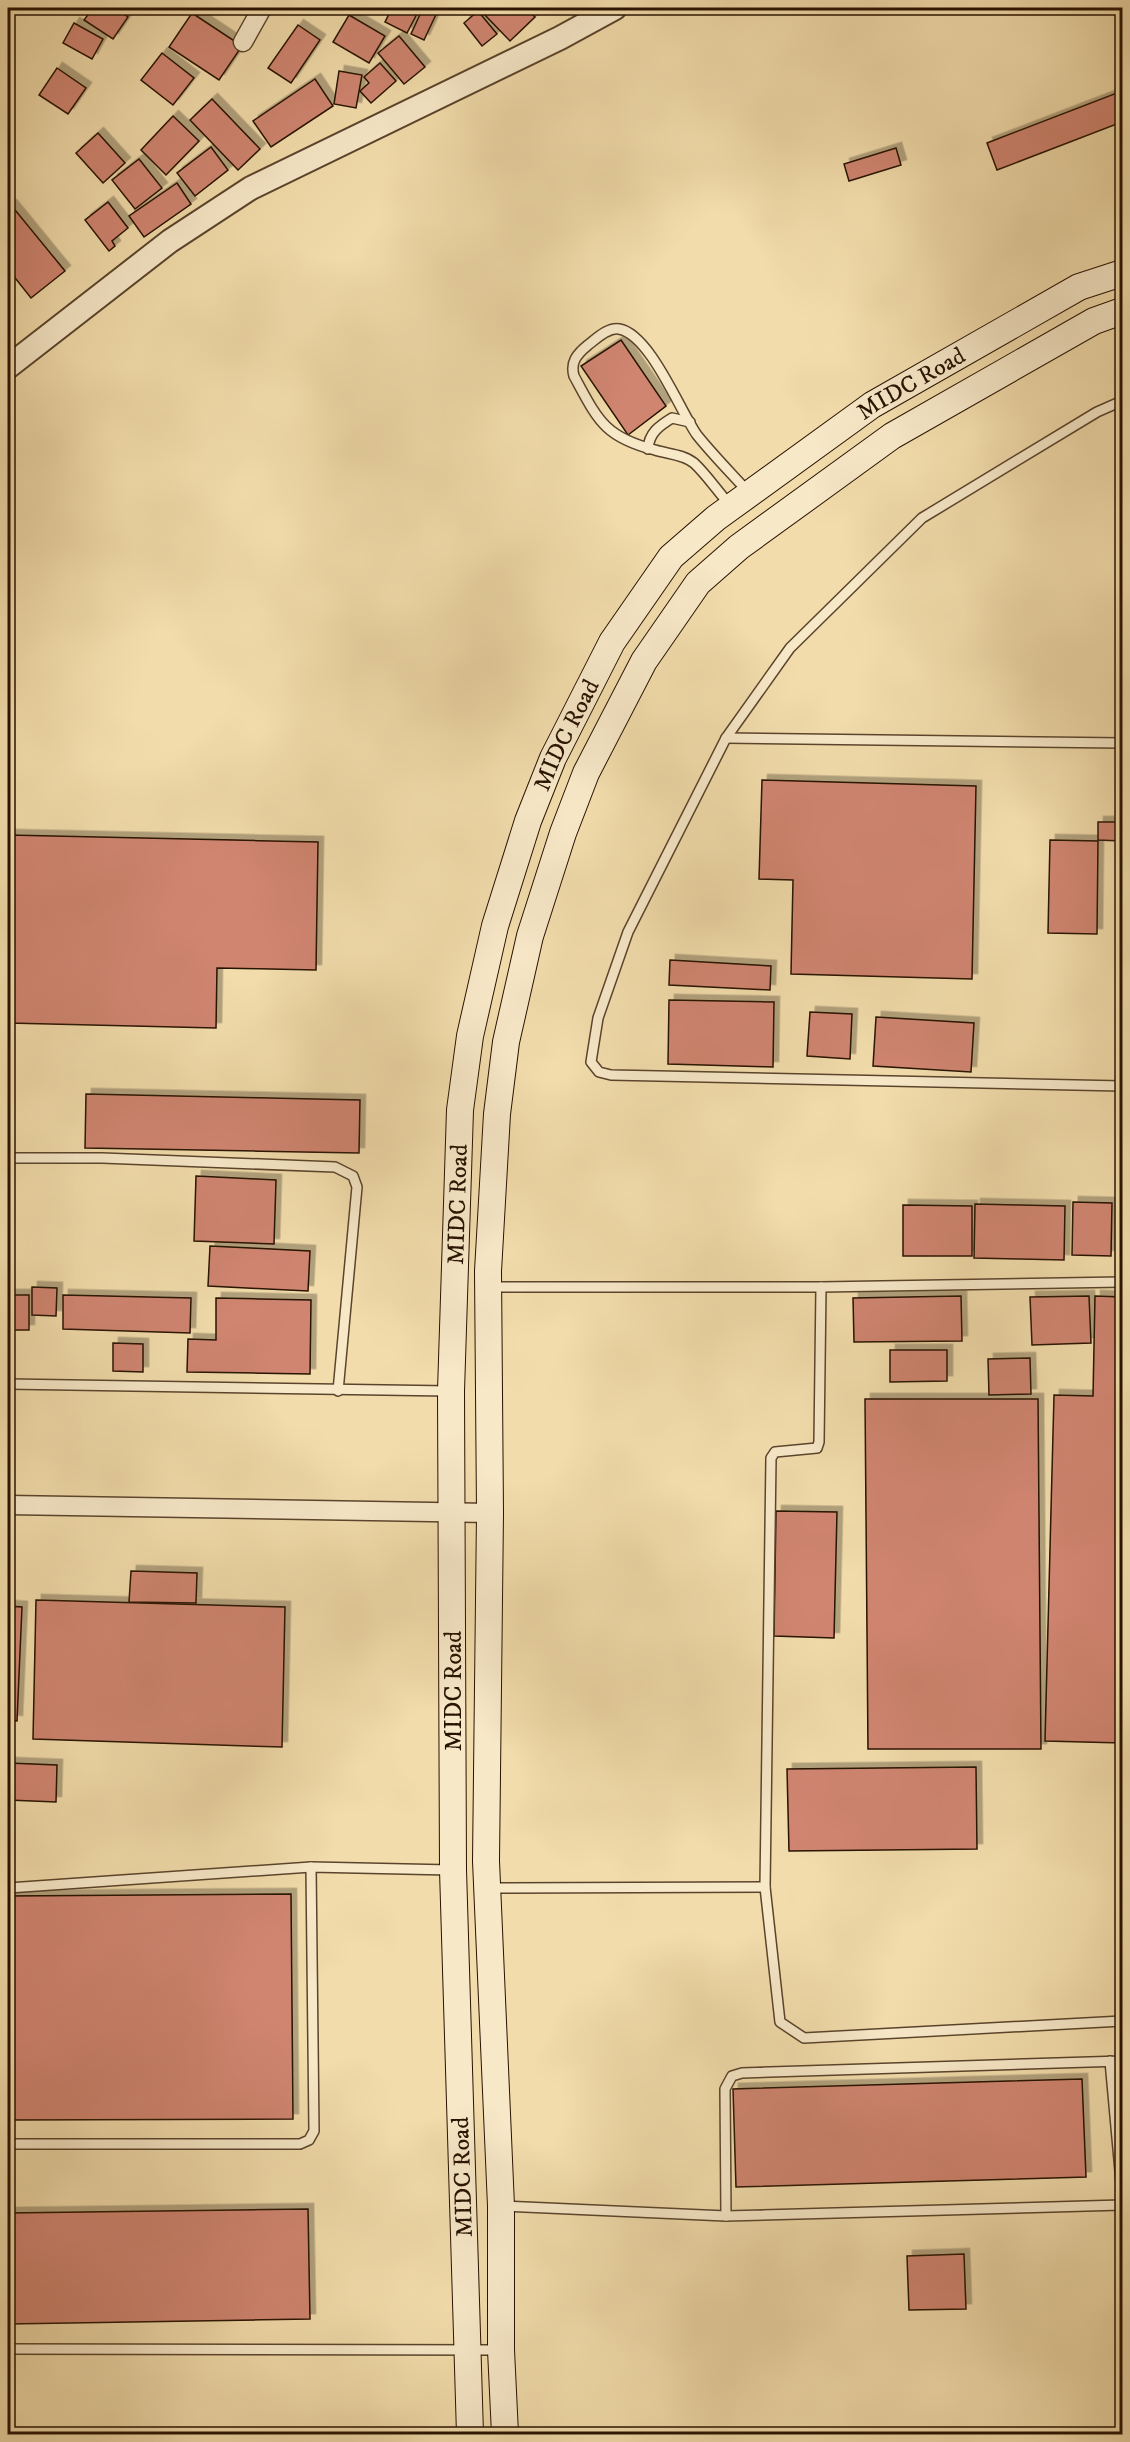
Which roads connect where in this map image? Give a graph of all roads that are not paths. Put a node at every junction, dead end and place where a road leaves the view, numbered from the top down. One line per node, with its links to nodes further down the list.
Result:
1 (262, 8): 3 (street)
2 (615, 8): 6 (street)
3 (243, 42)
4 (1122, 273): 10 (main road, MIDC Road)
5 (1122, 312): 16 (main road, MIDC Road)
6 (8, 367)
7 (1122, 401): 11 (lane)
8 (690, 422): 9 (lane); 9 (lane); 10 (lane)
9 (648, 449): 10 (lane)
10 (741, 500): 20 (main road, MIDC Road)
11 (726, 738): 12 (lane); 13 (lane)
12 (1122, 743)
13 (1122, 1086)
14 (8, 1158): 19 (lane)
15 (1122, 1282): 17 (lane)
16 (488, 1287): 17 (lane); 23 (main road, MIDC Road)
17 (821, 1287): 26 (lane)
18 (8, 1384): 19 (lane)
19 (338, 1391): 20 (lane)
20 (451, 1391): 22 (main road, MIDC Road)
21 (8, 1505): 22 (street)
22 (453, 1513): 23 (street); 25 (main road, MIDC Road)
23 (490, 1514): 28 (main road, MIDC Road)
24 (312, 1868): 25 (lane); 27 (lane); 32 (lane)
25 (453, 1870): 38 (main road, MIDC Road)
26 (765, 1887): 28 (lane); 29 (lane)
27 (8, 1888)
28 (487, 1888): 35 (main road, MIDC Road)
29 (1122, 2021)
30 (1110, 2061): 31 (lane); 33 (lane); 36 (lane)
31 (1122, 2061)
32 (8, 2144)
33 (1122, 2193)
34 (1122, 2205): 36 (lane)
35 (501, 2206): 36 (lane); 39 (main road, MIDC Road)
36 (726, 2216)
37 (8, 2349): 38 (lane)
38 (467, 2349): 39 (lane); 40 (main road, MIDC Road)
39 (501, 2350): 41 (main road, MIDC Road)
40 (470, 2434)
41 (505, 2434)

